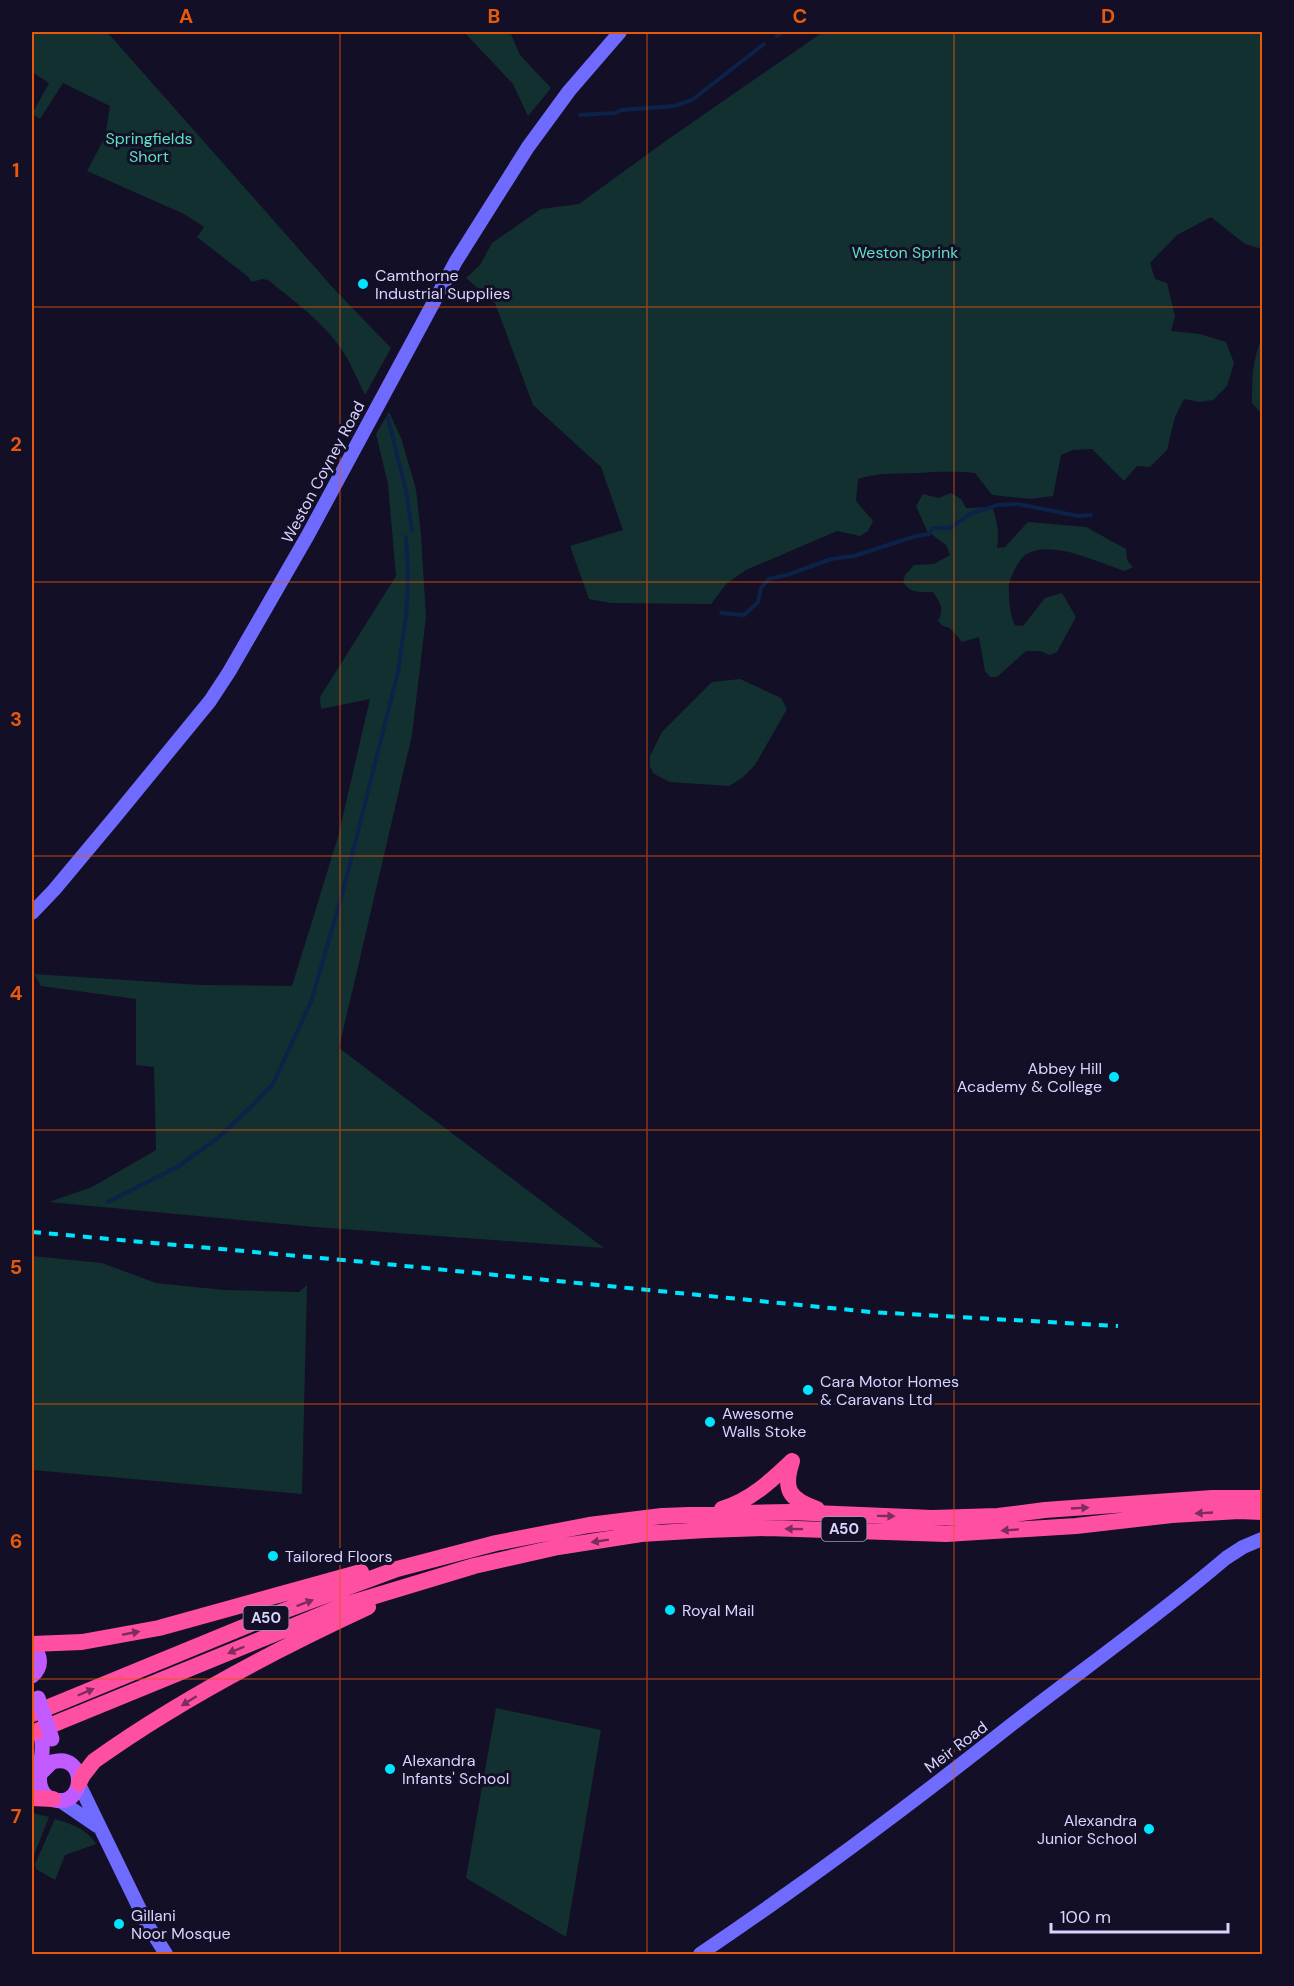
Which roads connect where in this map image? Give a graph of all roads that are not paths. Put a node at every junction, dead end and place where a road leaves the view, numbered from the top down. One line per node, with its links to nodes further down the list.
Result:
1 (620, 32): 2 (street, Weston Coyney Road)
2 (32, 913)
3 (1263, 1498): 6 (highway, A50, one-way to 3)
4 (1263, 1512): 9 (highway, A50, one-way to 9)
5 (702, 1515): 6 (highway, A50); 6 (highway); 8 (highway, A50)
6 (834, 1515)
7 (1263, 1539): 21 (street, Meir Road)
8 (506, 1541): 10 (highway, one-way to 8); 13 (highway, A50, one-way to 8)
9 (428, 1579): 14 (highway, A50, one-way to 14); 16 (highway, one-way to 16)
10 (32, 1645): 11 (main road)
11 (35, 1673): 12 (main road)
12 (35, 1701): 14 (main road, bridge)
13 (32, 1714)
14 (42, 1738): 15 (main road); 16 (main road)
15 (41, 1773): 16 (main road); 18 (main road)
16 (77, 1778): 18 (main road); 19 (street)
17 (32, 1798): 18 (highway)
18 (56, 1800): 19 (street)
19 (99, 1827): 20 (street)
20 (159, 1952)
21 (700, 1954)

